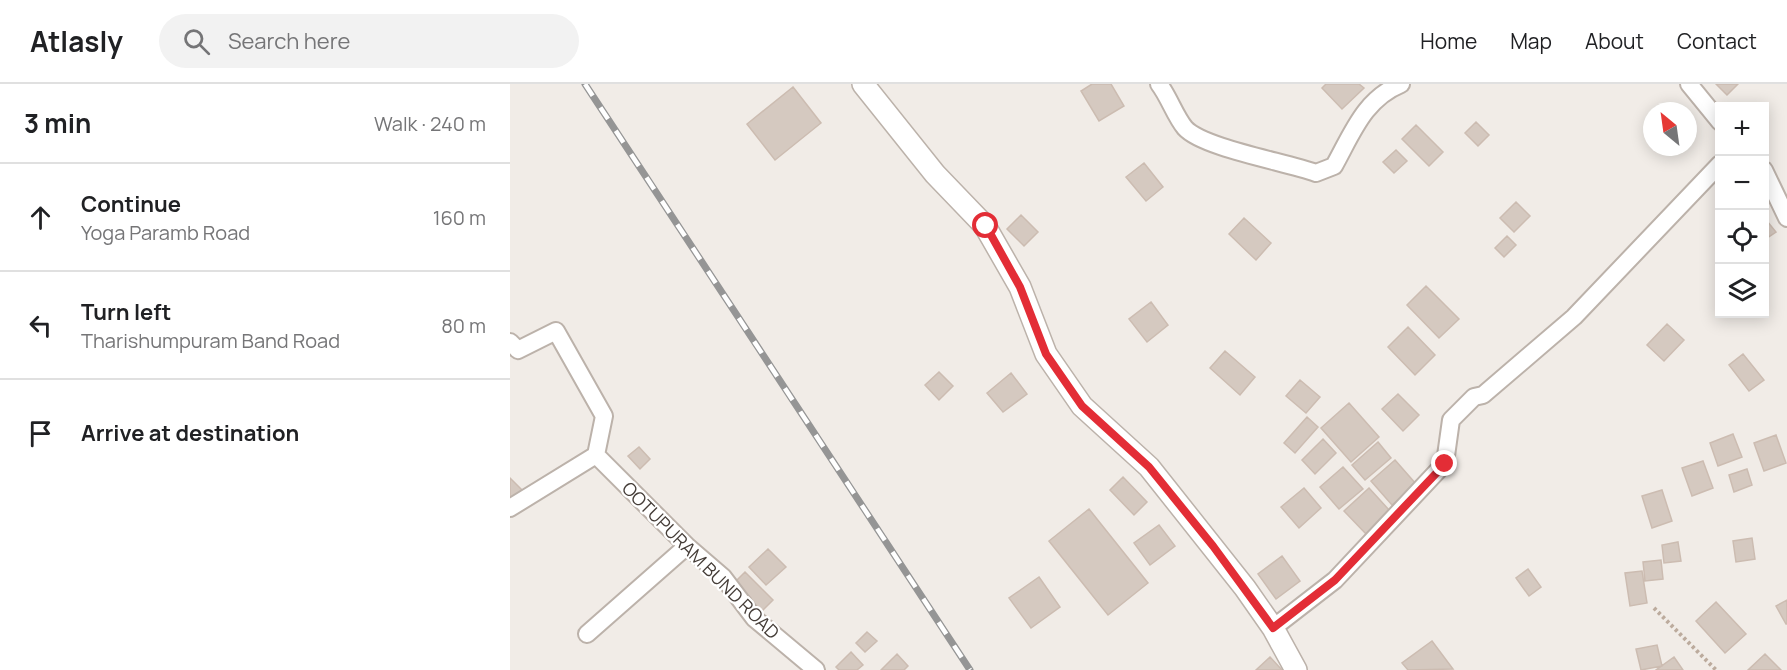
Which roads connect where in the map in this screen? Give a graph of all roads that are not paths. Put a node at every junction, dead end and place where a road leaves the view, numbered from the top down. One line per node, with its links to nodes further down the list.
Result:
1 (863, 84): 13 (street)
2 (1159, 84): 3 (street)
3 (1401, 84)
4 (1689, 84): 5 (street)
5 (1715, 117)
6 (1715, 168): 13 (street)
7 (1769, 180): 8 (street)
8 (1787, 218)
9 (510, 342): 10 (street)
10 (596, 455): 11 (street); 12 (street, OOTUPURAM BUND ROAD)
11 (510, 508)
12 (687, 546): 14 (street); 15 (street, OOTUPURAM BUND ROAD)
13 (1273, 628): 16 (street)
14 (587, 634)
15 (816, 670)
16 (1296, 670)

